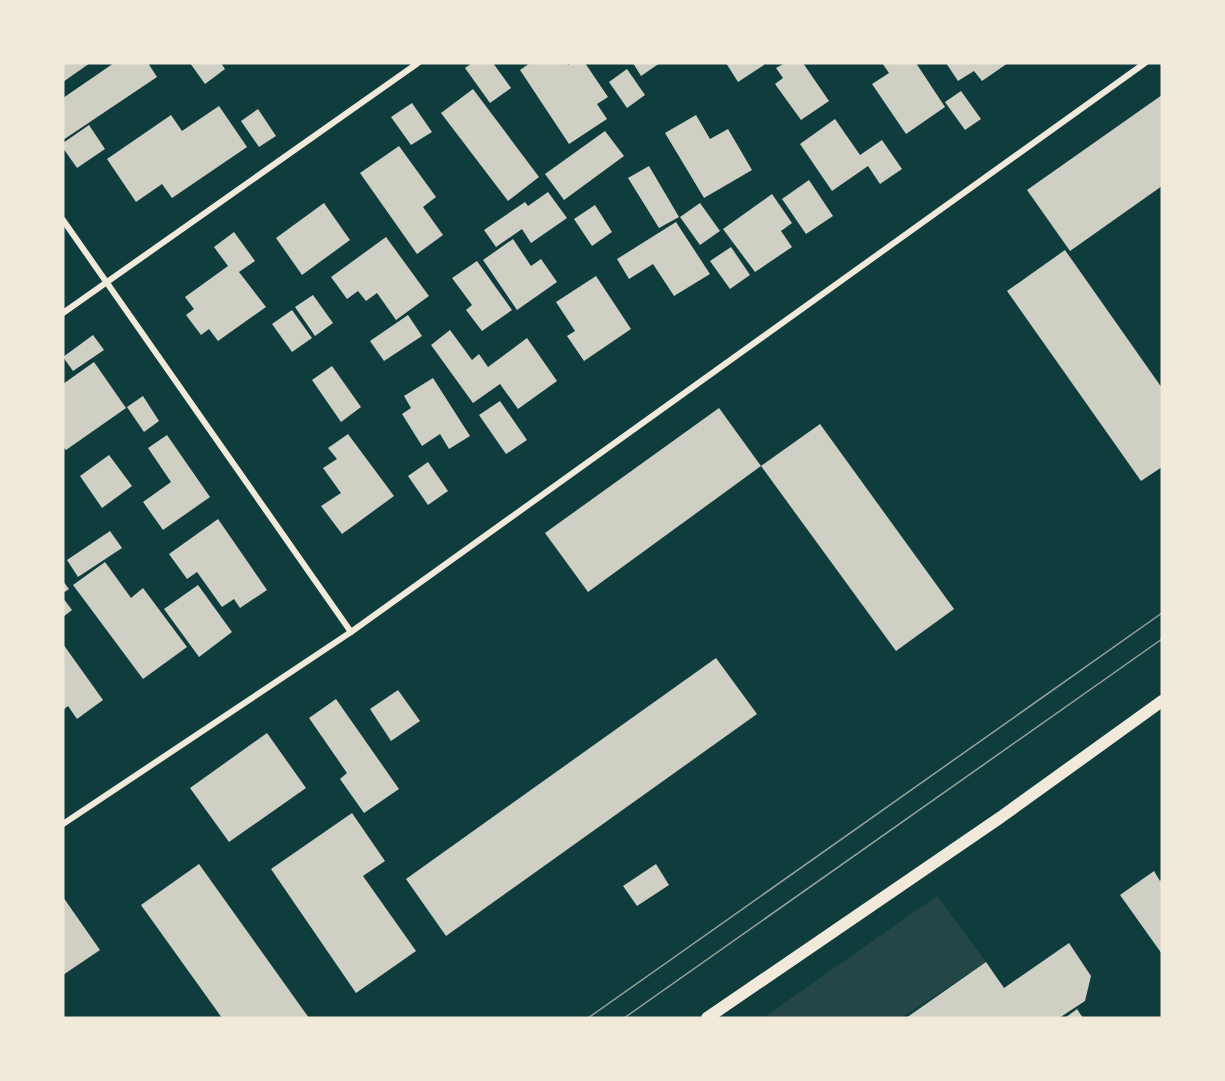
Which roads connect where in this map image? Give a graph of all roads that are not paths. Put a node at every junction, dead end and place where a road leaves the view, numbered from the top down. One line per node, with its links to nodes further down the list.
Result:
1 (418, 63): 4 (street)
2 (1144, 63): 6 (street)
3 (63, 220): 4 (street)
4 (107, 282): 5 (street); 6 (street)
5 (63, 313)
6 (351, 632): 8 (street)
7 (1162, 700): 9 (main road)
8 (63, 824)
9 (707, 1018)

